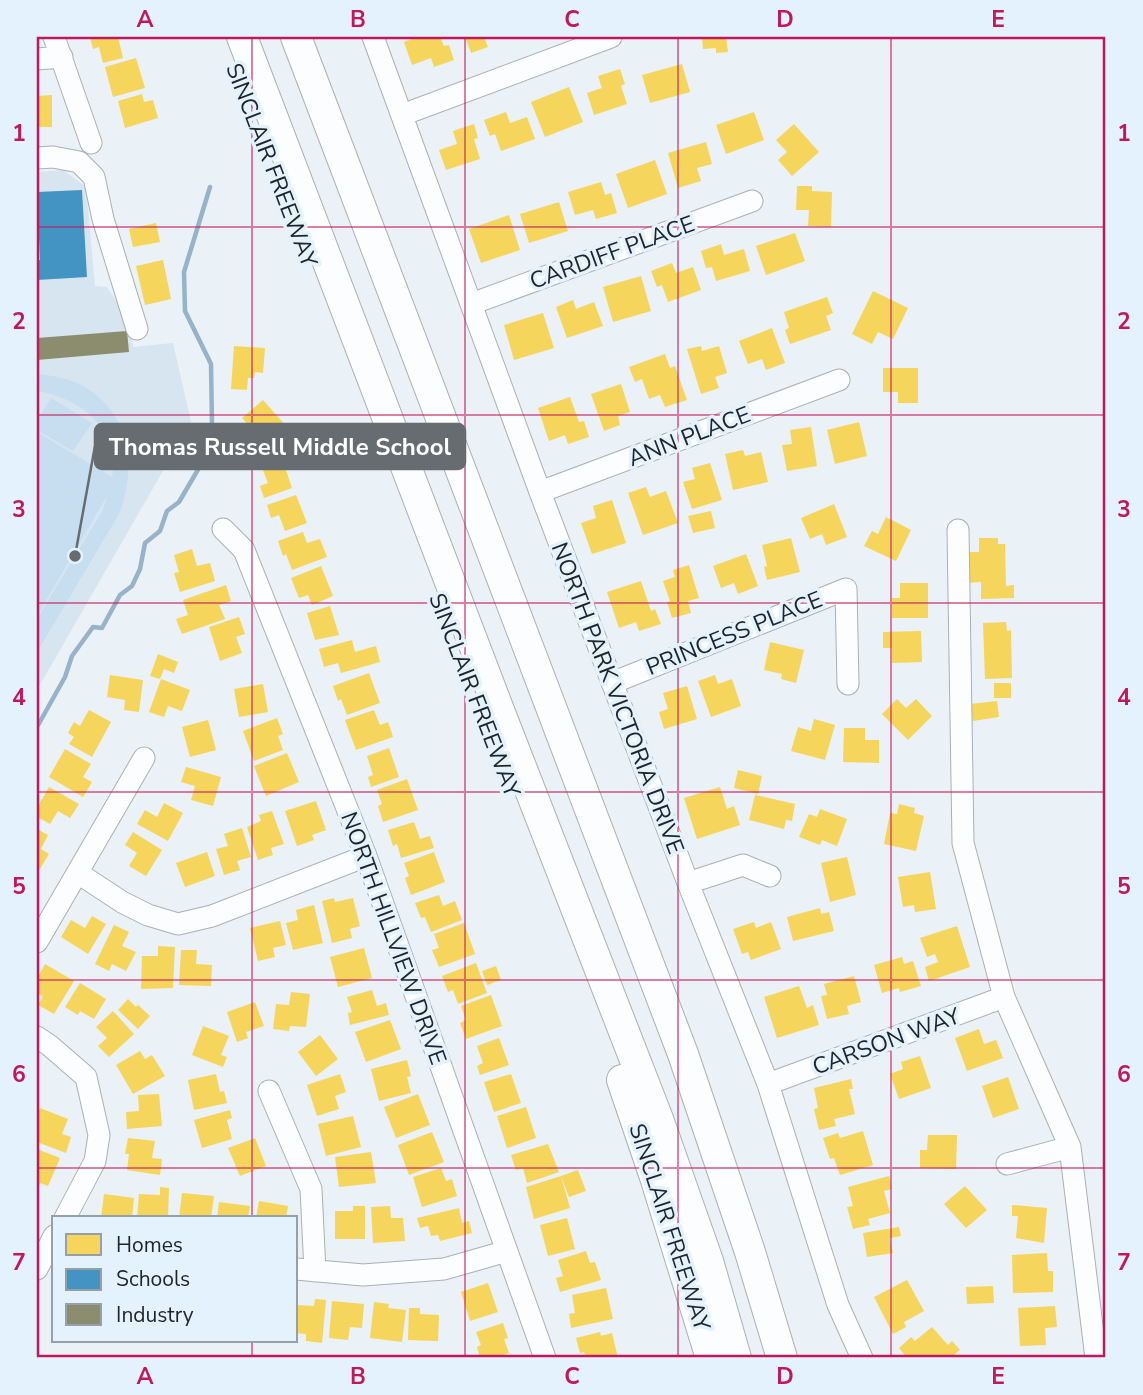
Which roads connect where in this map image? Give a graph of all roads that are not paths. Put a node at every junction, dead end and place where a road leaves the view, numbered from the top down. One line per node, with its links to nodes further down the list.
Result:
1 (223, 37): 37 (highway, SINCLAIR FREEWAY)
2 (242, 37): 38 (highway)
3 (296, 37): 39 (highway)
4 (373, 37): 8 (street, NORTH PARK VICTORIA DRIVE)
5 (611, 37): 8 (street)
6 (58, 47): 7 (street); 9 (street)
7 (37, 59)
8 (402, 115): 12 (street, NORTH PARK VICTORIA DRIVE)
9 (91, 143)
10 (37, 158): 13 (street)
11 (752, 201): 12 (street, CARDIFF PLACE)
12 (471, 304): 15 (street, NORTH PARK VICTORIA DRIVE)
13 (137, 329)
14 (839, 380): 15 (street, ANN PLACE)
15 (540, 492): 18 (street, NORTH PARK VICTORIA DRIVE)
16 (223, 529): 21 (street, NORTH HILLVIEW DRIVE)
17 (958, 530): 26 (street)
18 (612, 682): 19 (street, PRINCESS PLACE); 24 (street, NORTH PARK VICTORIA DRIVE)
19 (848, 684)
20 (144, 758): 22 (street)
21 (366, 856): 22 (street); 33 (street, NORTH HILLVIEW DRIVE)
22 (78, 873): 25 (street)
23 (770, 876): 24 (street)
24 (688, 883): 28 (street, NORTH PARK VICTORIA DRIVE)
25 (37, 942)
26 (1004, 997): 28 (street, CARSON WAY); 30 (street)
27 (37, 1037): 32 (street)
28 (768, 1084): 40 (street, NORTH PARK VICTORIA DRIVE)
29 (269, 1091): 34 (street)
30 (1070, 1147): 31 (street); 35 (street)
31 (1007, 1164)
32 (66, 1216)
33 (507, 1251): 34 (street); 36 (street, NORTH HILLVIEW DRIVE)
34 (306, 1270)
35 (1098, 1302): 41 (street)
36 (545, 1358)
37 (711, 1358)
38 (736, 1358)
39 (782, 1358)
40 (862, 1358)
41 (1096, 1358)

